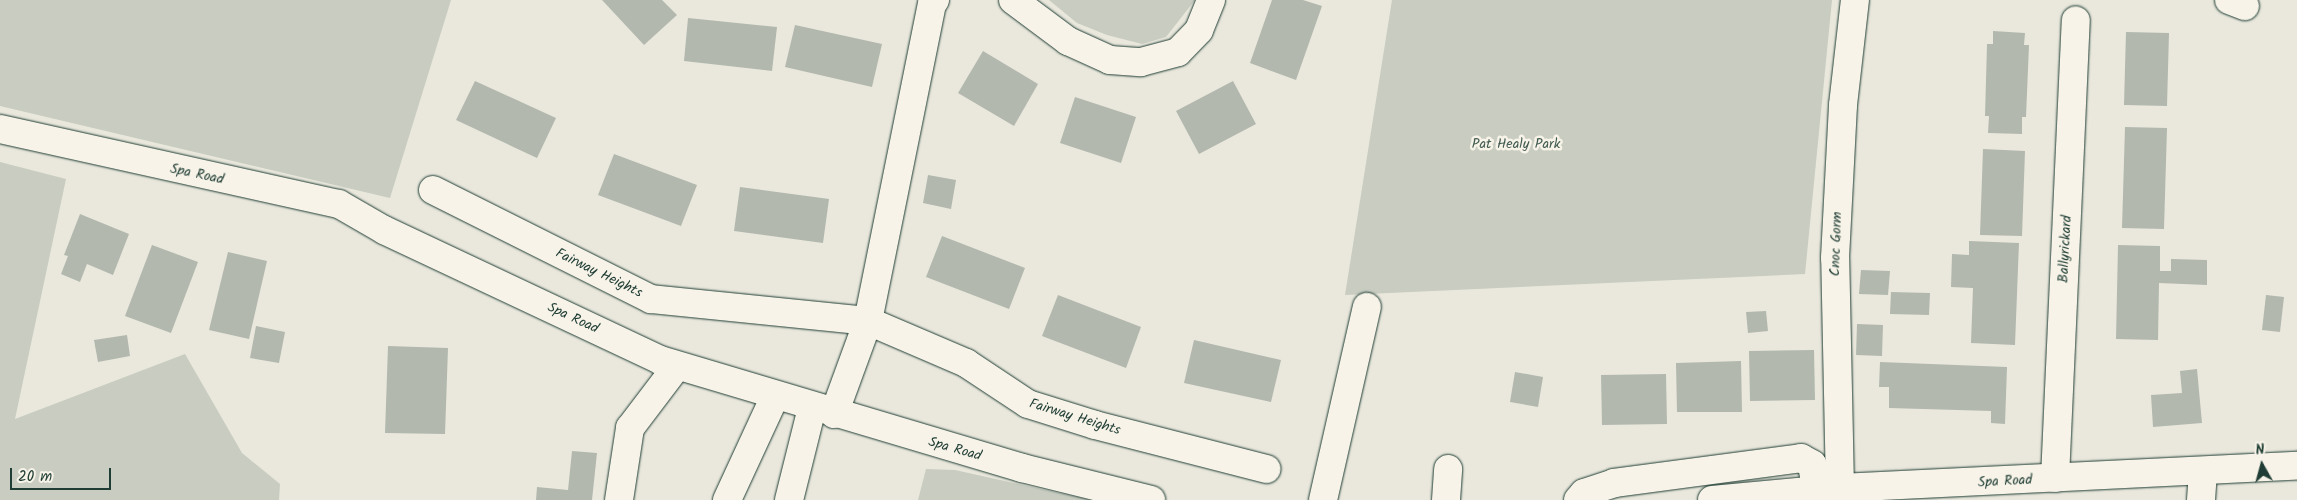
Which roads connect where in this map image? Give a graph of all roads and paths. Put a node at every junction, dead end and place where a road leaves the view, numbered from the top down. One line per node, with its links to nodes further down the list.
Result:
1 (1013, 0): 2 (street)
2 (1211, 0)
3 (1855, 0): 18 (street, Cnoc Gorm)
4 (929, 1): 9 (street)
5 (2076, 20): 17 (street, Ballyrickard)
6 (0, 129): 10 (street, Spa Road)
7 (433, 190): 9 (street, Fairway Heights)
8 (1367, 307): 24 (street)
9 (868, 321): 12 (street); 14 (street, Fairway Heights)
10 (677, 366): 11 (street, Spa Road); 20 (street)
11 (776, 396): 12 (street, Spa Road); 21 (street)
12 (823, 411): 22 (street); 23 (street, Spa Road)
13 (2297, 466): 16 (street, Spa Road)
14 (1266, 469)
15 (1448, 469): 25 (street)
16 (2203, 473): 17 (street, Spa Road); 28 (street)
17 (2056, 478): 19 (street, Spa Road)
18 (1828, 489): 19 (street, Spa Road); 26 (street); 27 (street, Spa Road)
19 (1965, 492)
20 (619, 500)
21 (727, 500)
22 (790, 500)
23 (1151, 500)
24 (1323, 500)
25 (1446, 500)
26 (1578, 500)
27 (1712, 500)
28 (2201, 500)

